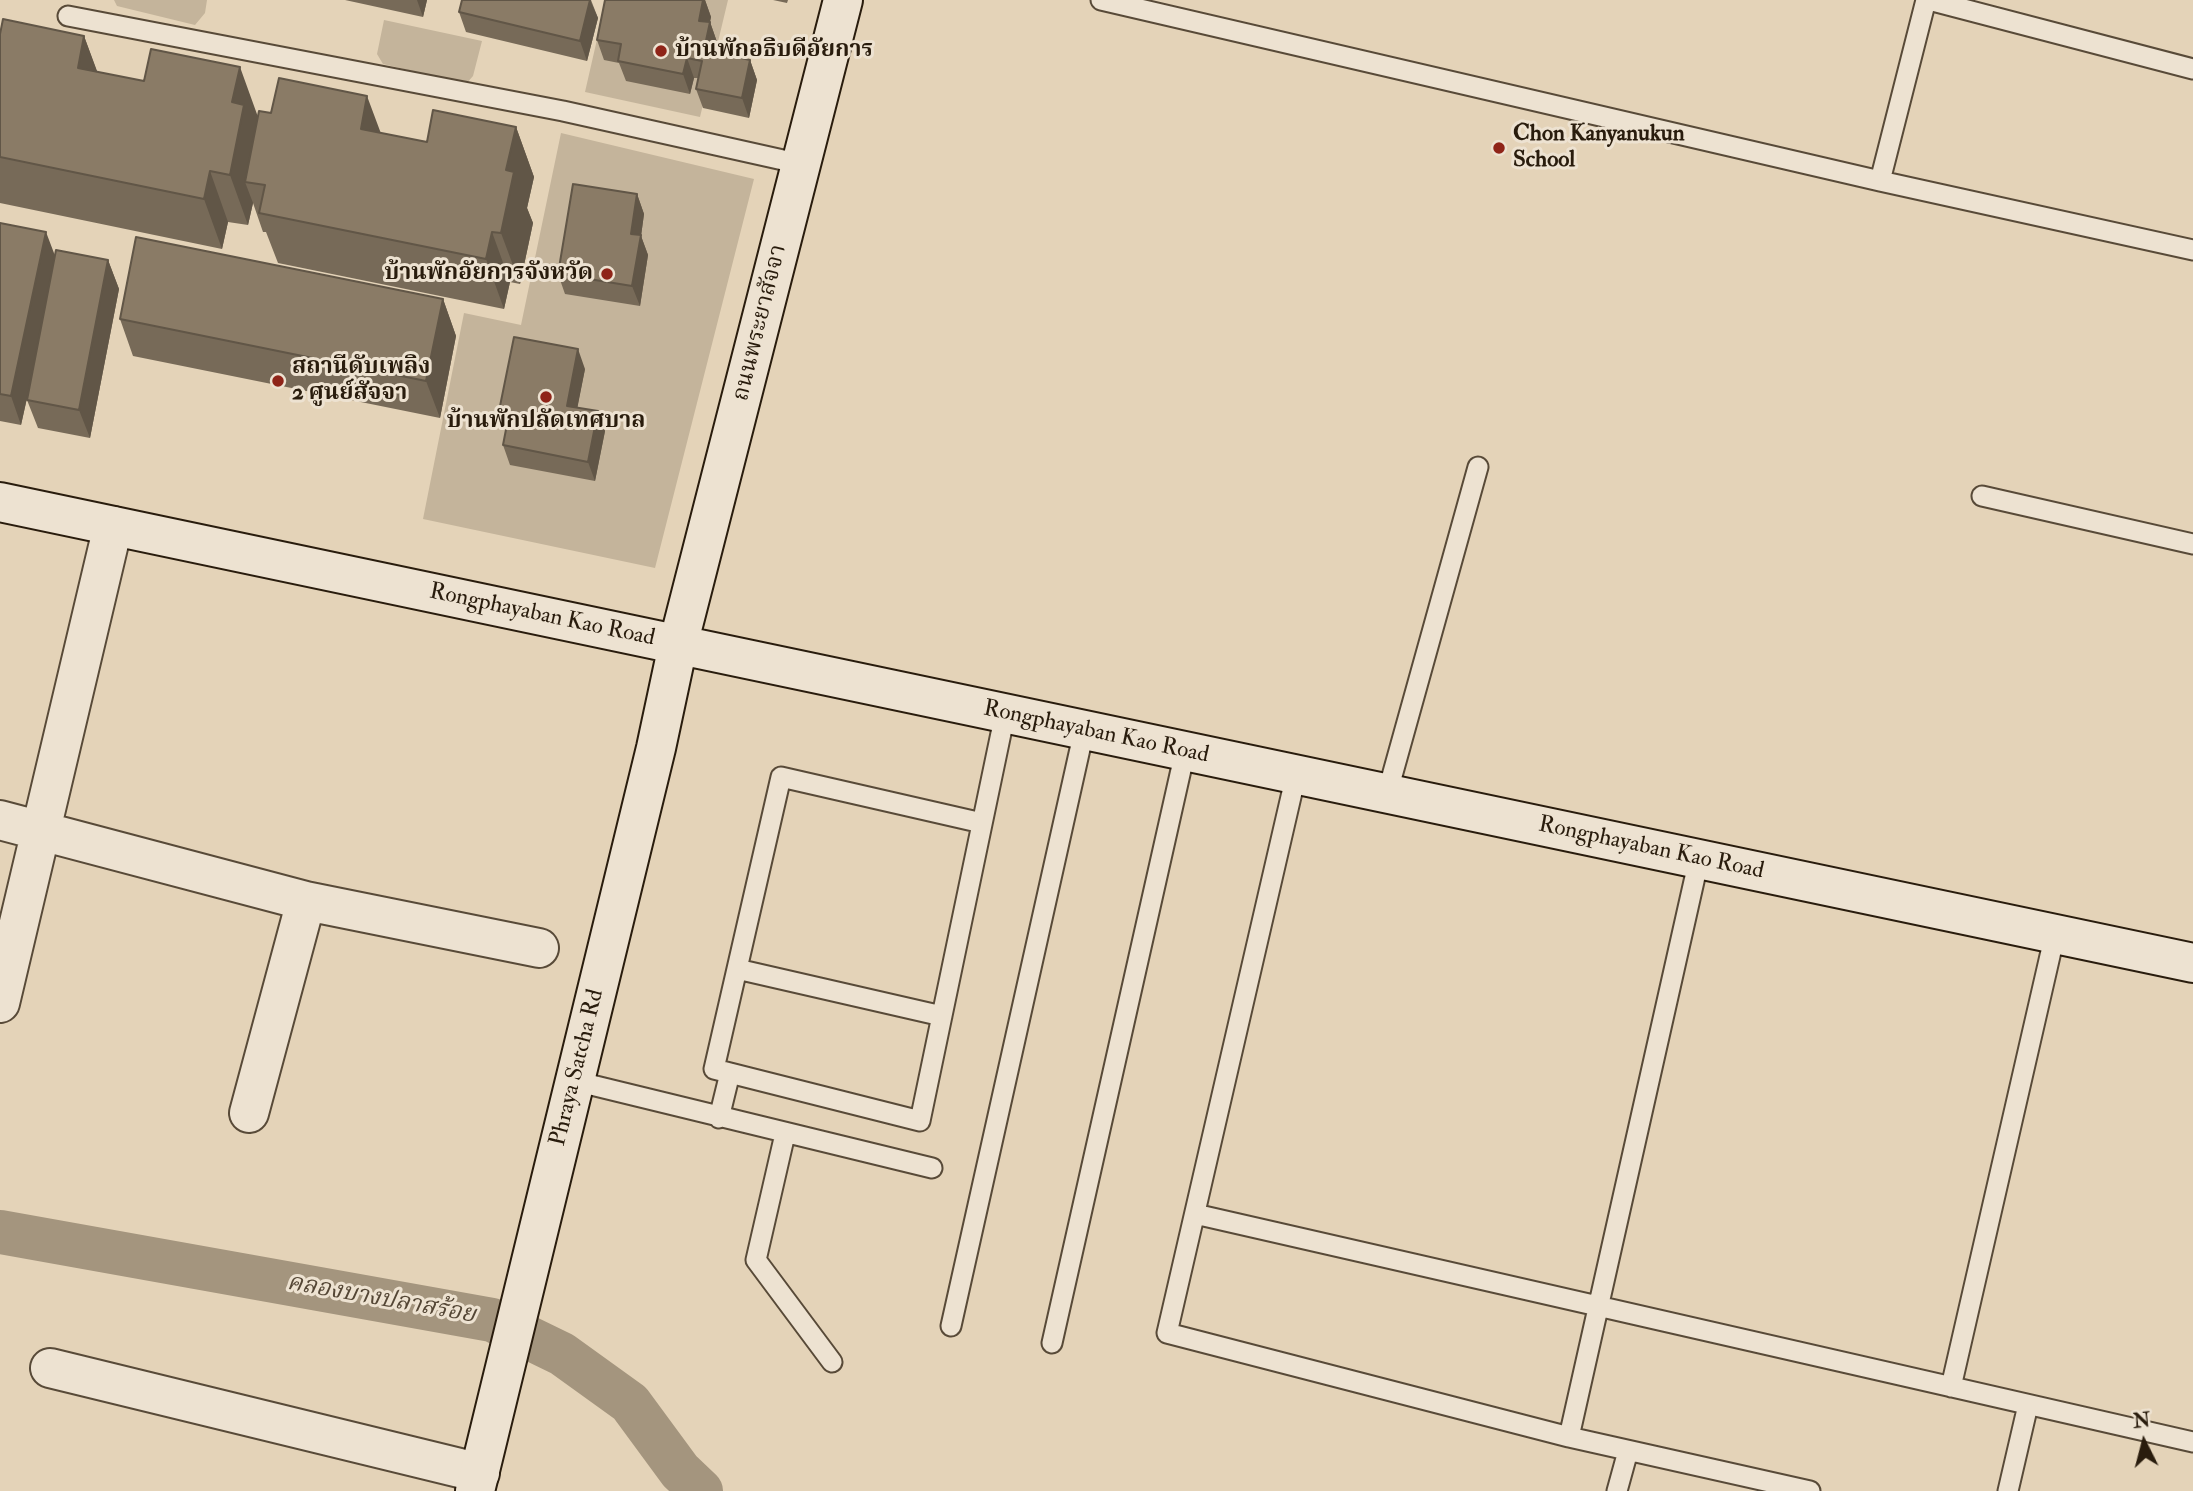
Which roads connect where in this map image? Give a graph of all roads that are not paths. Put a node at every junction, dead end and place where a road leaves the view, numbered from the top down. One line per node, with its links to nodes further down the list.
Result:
1 (843, 0): 6 (street, ถนนพระยาสัจจา)
2 (1101, 0): 7 (lane)
3 (1927, 0): 5 (lane); 7 (lane)
4 (68, 16): 6 (lane)
5 (2193, 69)
6 (802, 164): 14 (street, ถนนพระยาสัจจา)
7 (1880, 181): 8 (lane)
8 (2193, 250)
9 (1478, 467): 19 (lane)
10 (1982, 496): 13 (lane)
11 (0, 502): 12 (street, Rongphayaban Kao Road)
12 (113, 526): 14 (street, Rongphayaban Kao Road); 22 (street)
13 (2193, 544)
14 (678, 645): 15 (street, Rongphayaban Kao Road); 32 (street, Phraya Satcha Rd)
15 (1005, 714): 16 (street, Rongphayaban Kao Road); 21 (lane)
16 (1084, 731): 17 (street, Rongphayaban Kao Road); 39 (lane)
17 (1185, 752): 18 (street, Rongphayaban Kao Road); 40 (lane)
18 (1296, 775): 19 (street, Rongphayaban Kao Road); 37 (lane)
19 (1387, 794): 23 (street, Rongphayaban Kao Road)
20 (0, 820): 22 (street)
21 (982, 823): 28 (lane); 30 (lane)
22 (41, 832): 24 (street); 29 (street)
23 (1699, 859): 25 (street, Rongphayaban Kao Road); 38 (lane)
24 (306, 901): 26 (street); 33 (street)
25 (2055, 934): 27 (street, Rongphayaban Kao Road); 43 (lane)
26 (539, 948)
27 (2193, 963)
28 (737, 969): 30 (lane); 31 (lane)
29 (0, 1003)
30 (942, 1016): 31 (lane)
31 (730, 1073): 34 (lane)
32 (575, 1081): 34 (lane); 48 (street, Phraya Satcha Rd)
33 (248, 1113)
34 (719, 1118): 35 (lane)
35 (785, 1135): 36 (lane); 41 (lane)
36 (932, 1168)
37 (1195, 1214): 38 (lane); 45 (lane)
38 (1598, 1307): 43 (lane); 45 (lane)
39 (951, 1326)
40 (1052, 1343)
41 (832, 1362)
42 (50, 1368): 48 (street)
43 (1951, 1387): 44 (lane)
44 (2028, 1405): 46 (lane); 51 (lane)
45 (1569, 1437): 47 (lane)
46 (2193, 1442)
47 (1628, 1451): 49 (lane); 50 (lane)
48 (478, 1482)
49 (1617, 1491)
50 (1810, 1491)
51 (2008, 1491)

